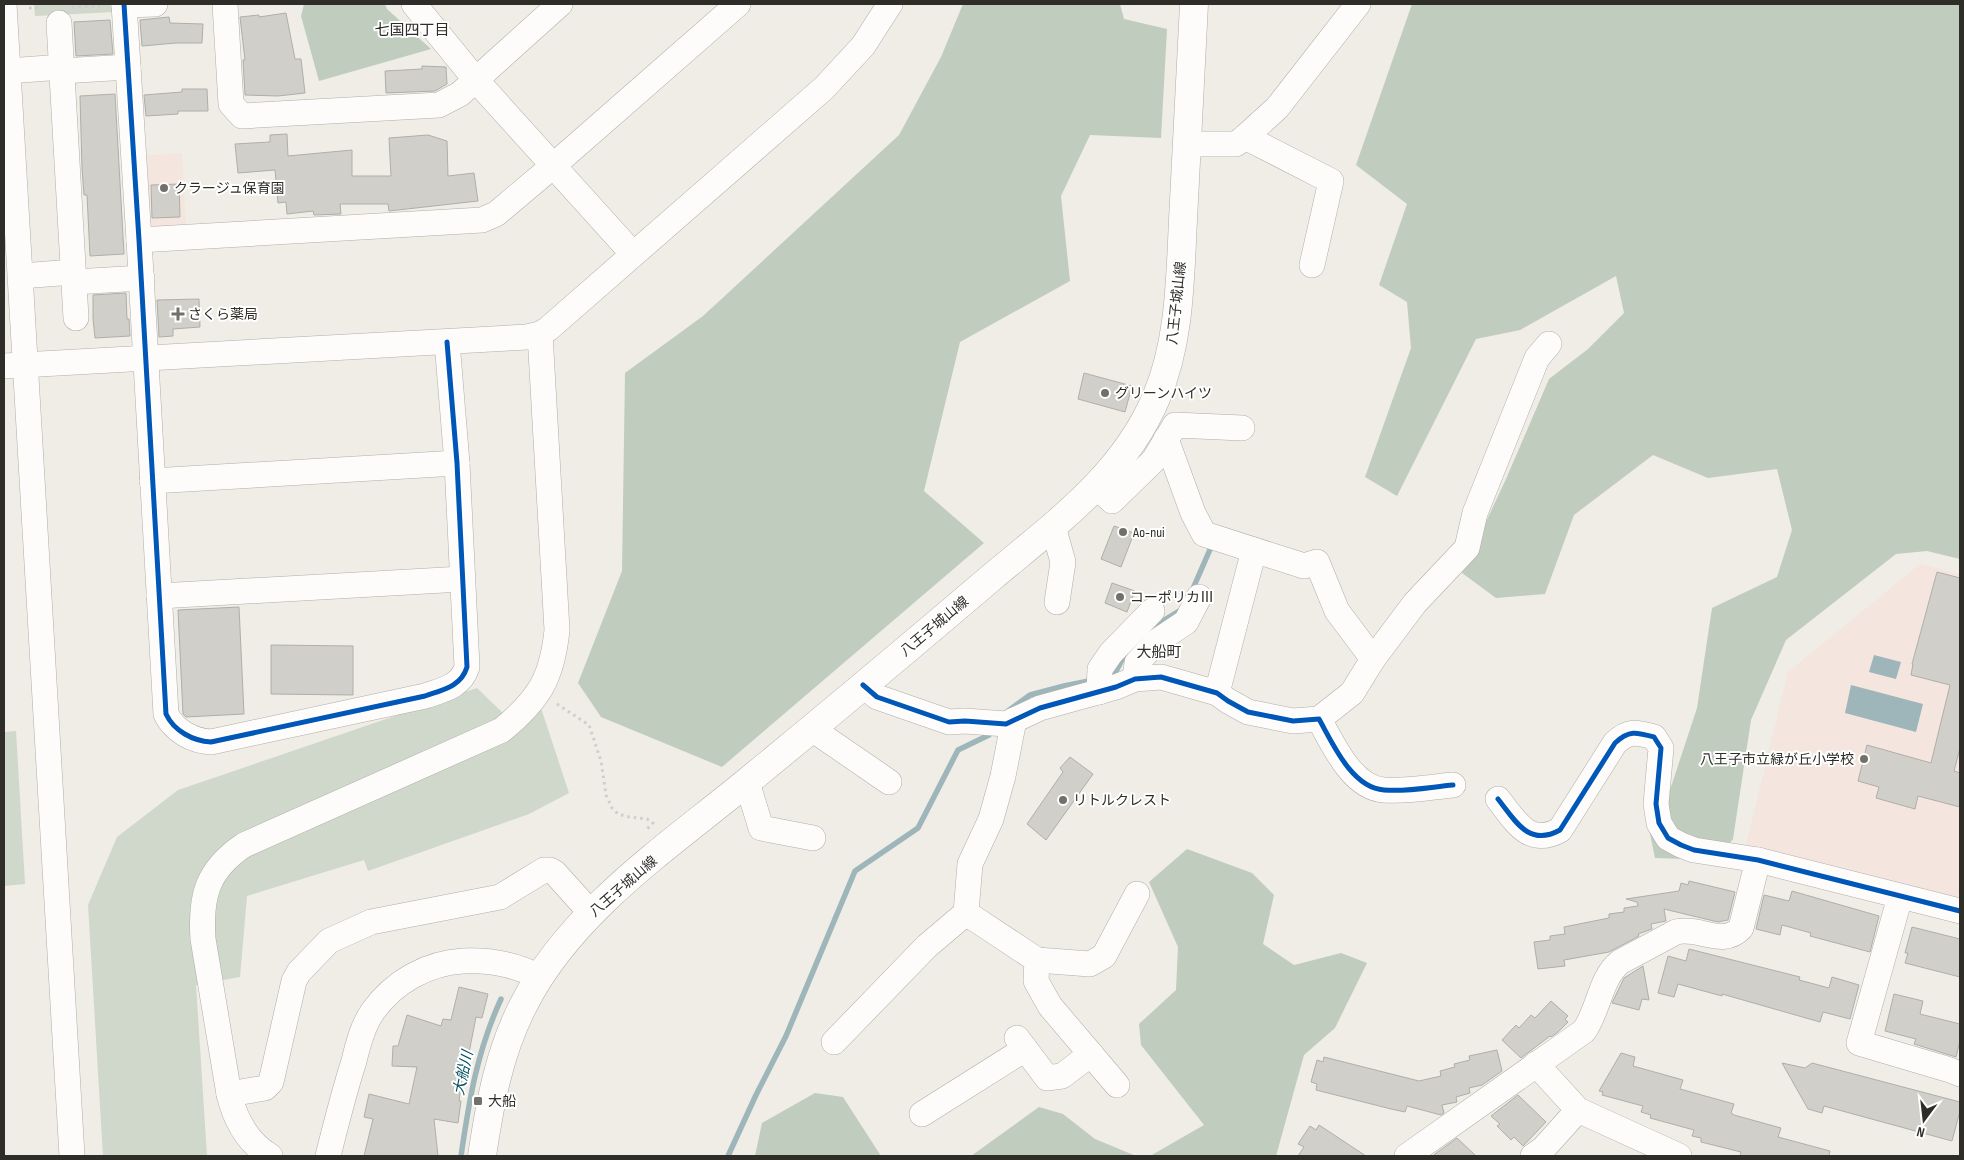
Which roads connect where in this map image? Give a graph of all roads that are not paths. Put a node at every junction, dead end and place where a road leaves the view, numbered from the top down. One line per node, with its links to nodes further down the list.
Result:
1 (4, 4): 14 (street)
2 (124, 4): 3 (street); 12 (street)
3 (155, 4)
4 (225, 4): 15 (street)
5 (414, 4): 15 (street)
6 (560, 4): 15 (street)
7 (738, 4): 18 (street)
8 (890, 4): 20 (street)
9 (1194, 4): 17 (main road, 八王子城山線)
10 (1355, 5): 16 (street)
11 (58, 13): 13 (street)
12 (128, 67): 13 (street); 19 (street)
13 (62, 69): 14 (street); 23 (street)
14 (8, 71): 22 (street)
15 (475, 79): 18 (street)
16 (1245, 137): 17 (street); 21 (street)
17 (1187, 144): 35 (main road, 八王子城山線)
18 (553, 166): 19 (street); 20 (street)
19 (140, 240): 24 (street)
20 (633, 254): 26 (street)
21 (1312, 265)
22 (21, 276): 23 (street); 30 (street)
23 (74, 277): 24 (street); 25 (street)
24 (142, 278): 29 (street)
25 (76, 318)
26 (540, 334): 27 (street); 69 (street)
27 (447, 342): 29 (street); 33 (street)
28 (1549, 344): 43 (street)
29 (146, 359): 30 (street); 34 (street)
30 (14, 365): 72 (street)
31 (1242, 428): 32 (street)
32 (1166, 440): 35 (street); 37 (street)
33 (457, 463): 34 (street); 38 (street)
34 (152, 481): 39 (street)
35 (1097, 487): 36 (main road, 八王子城山線)
36 (1053, 526): 41 (street); 45 (main road, 八王子城山線)
37 (1254, 550): 43 (street); 47 (street)
38 (462, 579): 39 (street); 39 (street)
39 (159, 596)
40 (1199, 597): 44 (street)
41 (1057, 602)
42 (1152, 612): 46 (street)
43 (1373, 659): 48 (street)
44 (1135, 679): 46 (street); 47 (street)
45 (863, 685): 49 (street); 50 (main road, 八王子城山線)
46 (1099, 692): 49 (street)
47 (1218, 693): 48 (street)
48 (1320, 719): 53 (street)
49 (1001, 722): 59 (street)
50 (812, 729): 51 (main road, 八王子城山線); 52 (street)
51 (747, 782): 55 (street); 61 (main road, 八王子城山線)
52 (889, 782)
53 (1453, 785)
54 (1498, 800): 56 (street)
55 (813, 838)
56 (1758, 860): 58 (street); 66 (street)
57 (1137, 894): 62 (street)
58 (1900, 897): 60 (street); 67 (street)
59 (966, 912): 62 (street); 64 (street)
60 (1960, 912)
61 (591, 913): 63 (main road, 八王子城山線); 69 (street)
62 (1036, 960): 65 (street)
63 (539, 977): 74 (street); 75 (main road, 八王子城山線)
64 (834, 1042)
65 (1091, 1054): 68 (street); 71 (street)
66 (1536, 1064): 70 (street); 76 (street)
67 (1960, 1074)
68 (1117, 1085)
69 (228, 1094): 73 (street)
70 (1578, 1110): 77 (street); 78 (street)
71 (922, 1114)
72 (72, 1156)
73 (270, 1156)
74 (328, 1156)
75 (482, 1156)
76 (1407, 1156)
77 (1533, 1156)
78 (1679, 1156)

